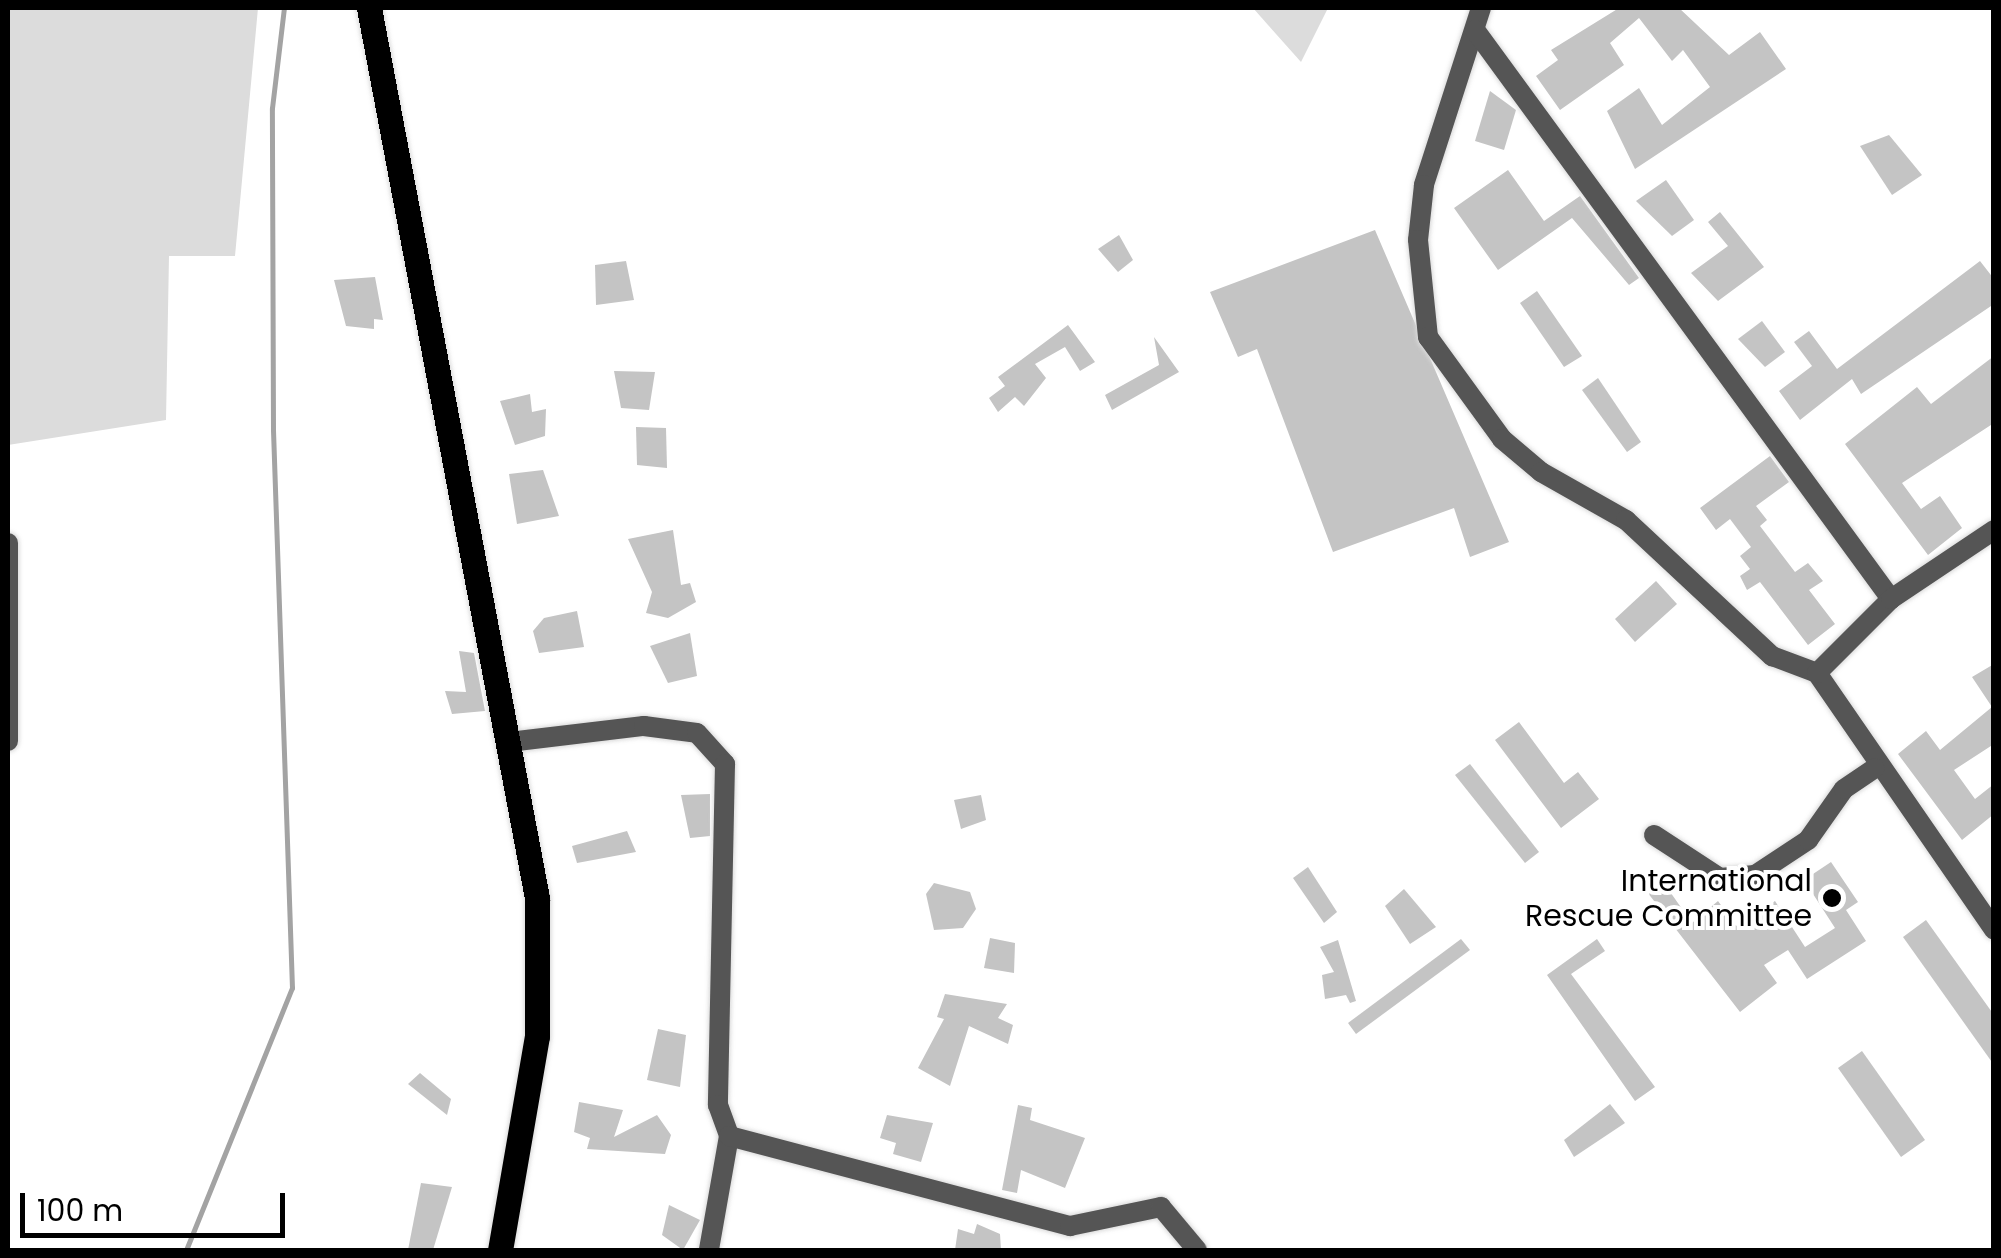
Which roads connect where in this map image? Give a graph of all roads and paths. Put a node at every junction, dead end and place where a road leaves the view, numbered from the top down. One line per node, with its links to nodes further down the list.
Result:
1 (1481, 8): 3 (street)
2 (372, 10): 9 (main road)
3 (1474, 30): 6 (street); 7 (street)
4 (1994, 530): 6 (street)
5 (8, 543): 8 (street)
6 (1891, 599): 7 (street)
7 (1816, 673): 10 (street)
8 (8, 741)
9 (509, 742): 13 (street); 14 (main road)
10 (1875, 768): 11 (street); 12 (street)
11 (1654, 835)
12 (1994, 930)
13 (729, 1136): 15 (street); 16 (street)
14 (500, 1250)
15 (709, 1250)
16 (1198, 1250)

